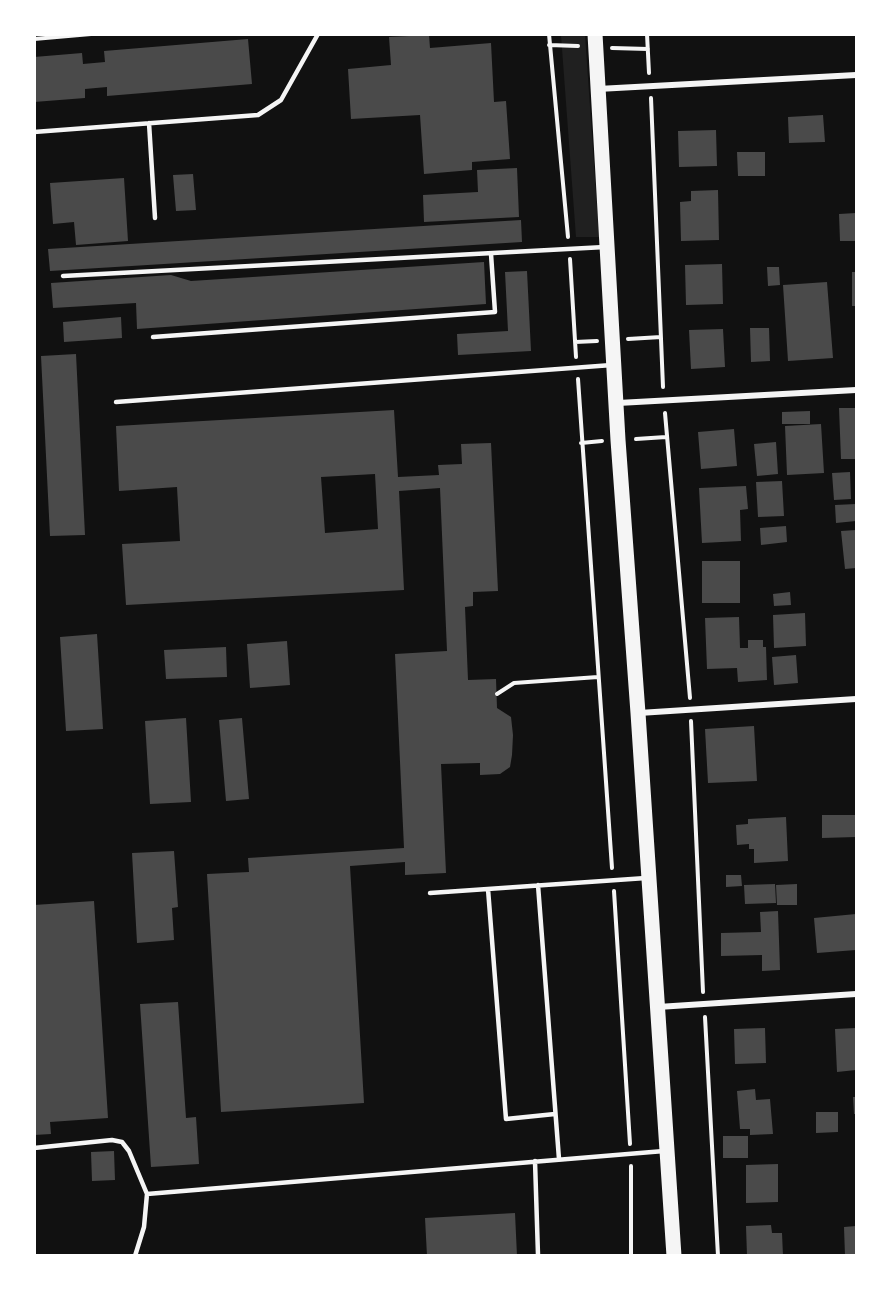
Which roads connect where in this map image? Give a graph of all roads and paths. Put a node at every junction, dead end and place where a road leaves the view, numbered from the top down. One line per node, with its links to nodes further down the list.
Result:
1 (91, 34): 6 (path)
2 (318, 34): 10 (lane)
3 (549, 34): 14 (path)
4 (595, 34): 9 (main road)
5 (646, 34): 8 (path)
6 (34, 39)
7 (856, 75): 8 (street)
8 (650, 87): 9 (street); 21 (path)
9 (598, 89): 13 (main road)
10 (149, 123): 11 (lane); 12 (lane)
11 (34, 132)
12 (155, 218)
13 (608, 247): 14 (lane); 18 (main road)
14 (569, 249): 15 (lane); 19 (path)
15 (491, 254): 16 (lane); 17 (lane)
16 (63, 276)
17 (153, 337)
18 (615, 365): 19 (lane); 23 (main road)
19 (577, 368): 22 (lane); 24 (path)
20 (856, 390): 21 (street)
21 (664, 401): 23 (street); 27 (path)
22 (116, 402)
23 (617, 403): 28 (main road)
24 (598, 677): 25 (path); 30 (path)
25 (496, 694)
26 (856, 699): 27 (street)
27 (691, 709): 28 (street); 35 (path)
28 (638, 712): 29 (main road)
29 (649, 878): 30 (lane); 36 (main road)
30 (613, 880): 31 (lane); 40 (path)
31 (537, 885): 32 (lane); 37 (lane)
32 (488, 889): 33 (lane); 37 (lane)
33 (430, 893)
34 (856, 994): 35 (street)
35 (704, 1004): 36 (street); 48 (path)
36 (658, 1006): 39 (main road)
37 (555, 1114): 41 (lane)
38 (34, 1148): 43 (lane)
39 (668, 1150): 40 (lane); 47 (main road)
40 (631, 1153): 41 (lane); 46 (path)
41 (559, 1159): 42 (lane)
42 (535, 1161): 43 (lane); 44 (lane)
43 (147, 1194): 45 (lane)
44 (538, 1255)
45 (135, 1256)
46 (631, 1256)
47 (674, 1256)
48 (718, 1256)

